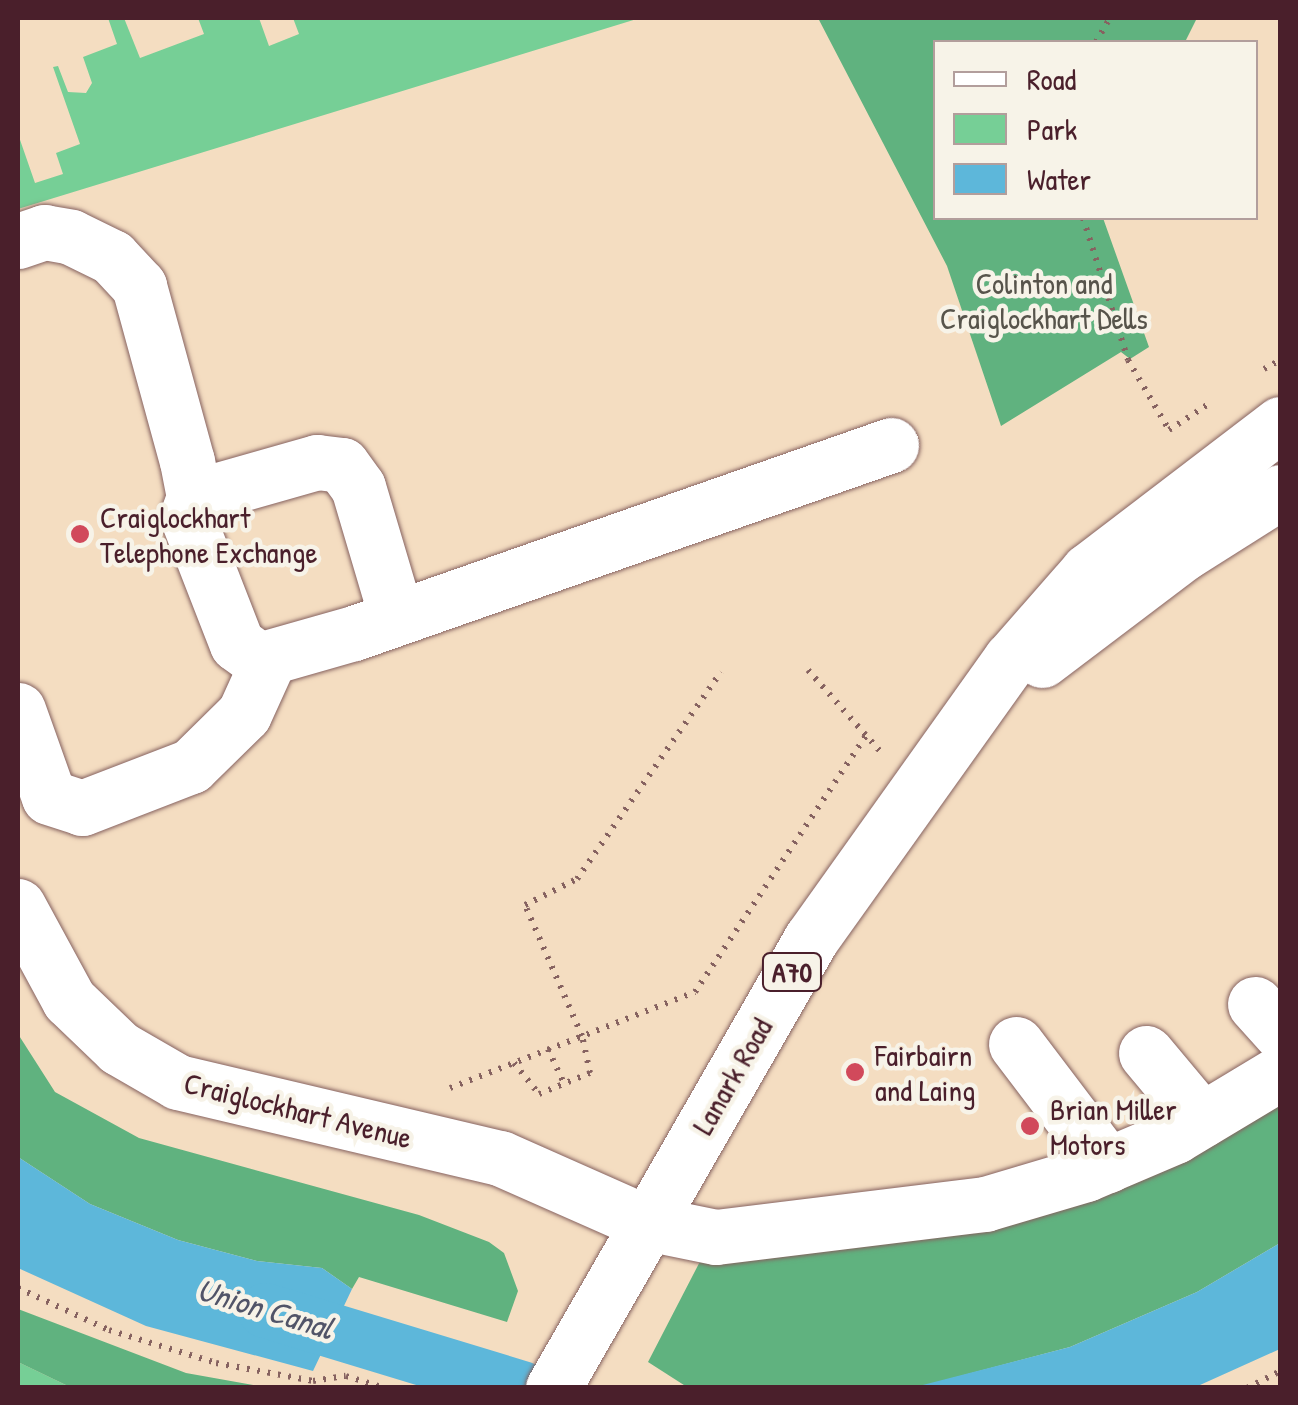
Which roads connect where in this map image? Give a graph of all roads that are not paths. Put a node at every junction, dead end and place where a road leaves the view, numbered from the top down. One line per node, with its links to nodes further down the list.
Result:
1 (18, 241): 5 (main road)
2 (1279, 429): 9 (main road, Lanark Road / A70)
3 (892, 445): 6 (main road)
4 (1280, 492): 9 (main road, Lanark Road / A70)
5 (194, 498): 6 (main road); 7 (main road)
6 (391, 616): 7 (main road)
7 (268, 661): 8 (main road)
8 (18, 710)
9 (956, 733): 16 (main road, Lanark Road / A70)
10 (18, 906): 16 (main road, Craiglockhart Avenue)
11 (1016, 1044): 15 (main road)
12 (1146, 1053): 14 (main road)
13 (1280, 1073): 14 (main road, Craiglockhart Avenue)
14 (1202, 1120): 15 (main road, Craiglockhart Avenue)
15 (1108, 1165): 16 (main road, Craiglockhart Avenue)
16 (647, 1223): 17 (main road, A70)
17 (553, 1388)

